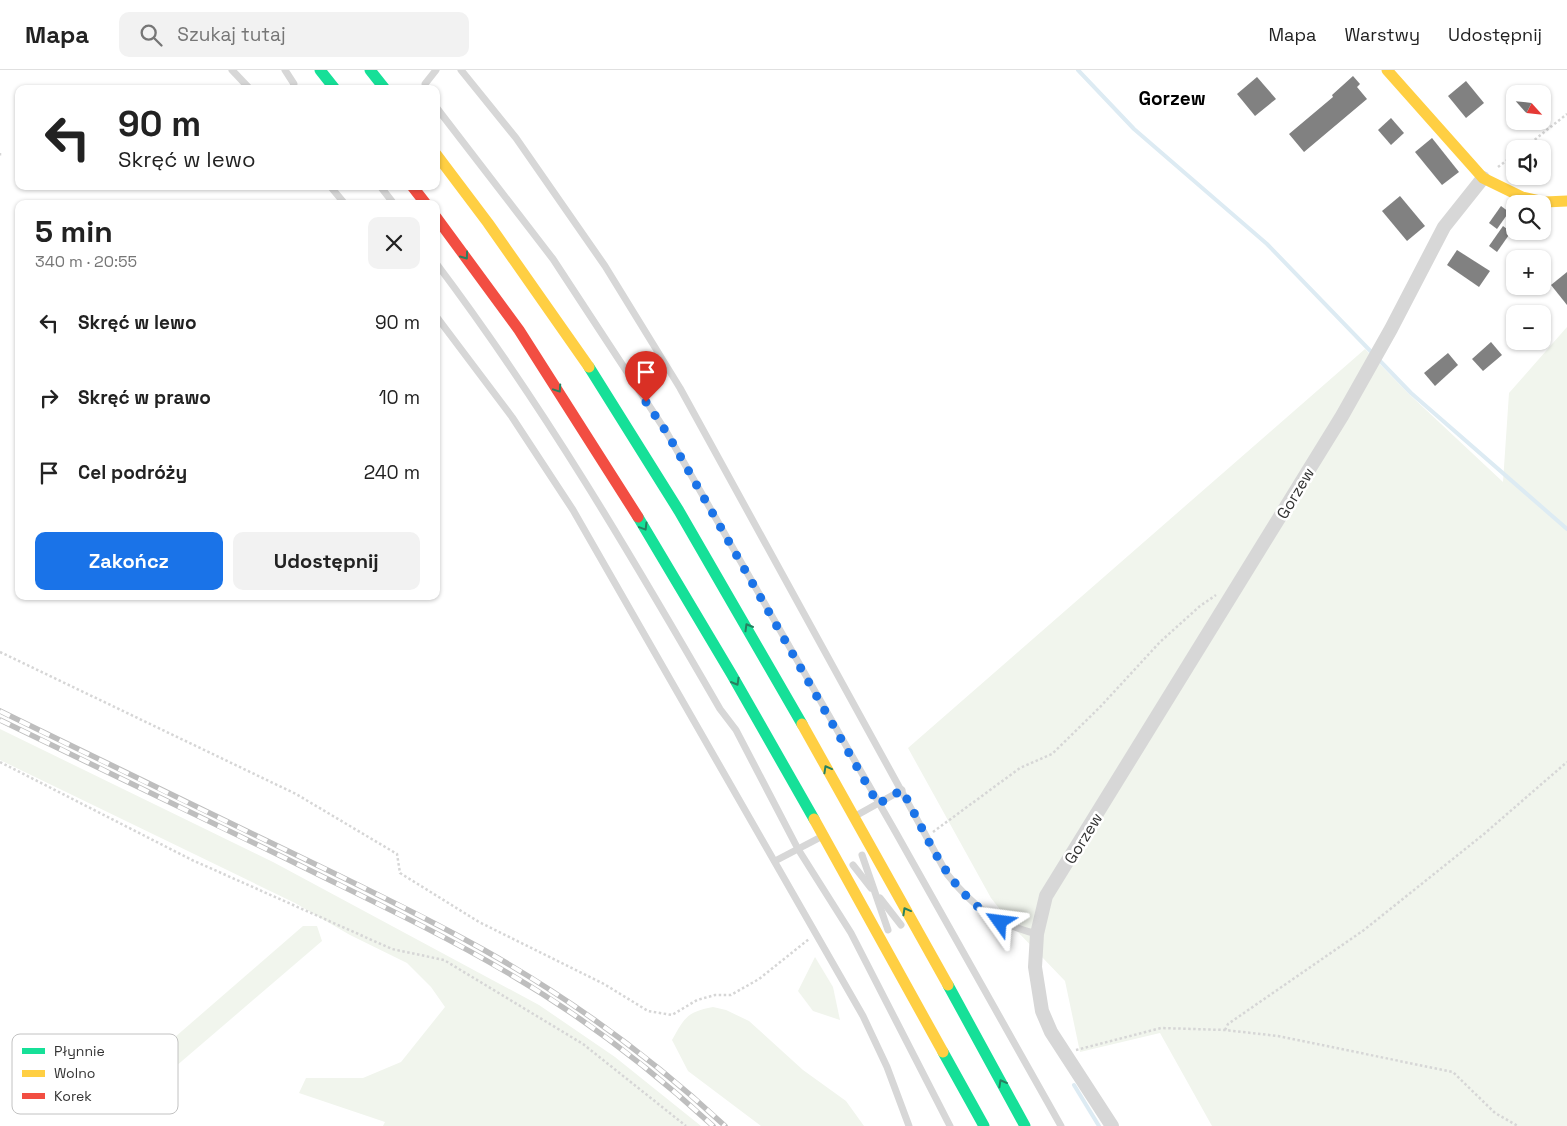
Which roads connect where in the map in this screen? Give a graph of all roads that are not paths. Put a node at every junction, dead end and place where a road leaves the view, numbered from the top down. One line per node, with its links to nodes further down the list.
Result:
1 (232, 70): 8 (lane)
2 (285, 70): 9 (lane)
3 (320, 70): 10 (main road)
4 (370, 70): 11 (main road)
5 (436, 70): 12 (lane)
6 (461, 70): 27 (lane)
7 (1387, 70): 15 (main road)
8 (246, 85)
9 (294, 85)
10 (332, 85)
11 (382, 85)
12 (425, 85)
13 (440, 112): 28 (lane)
14 (440, 159): 26 (main road, one-way to 14)
15 (1483, 178): 22 (main road); 40 (street, Gorzew)
16 (333, 190): 19 (lane)
17 (383, 190): 20 (lane)
18 (415, 190): 21 (main road)
19 (342, 200)
20 (391, 200)
21 (423, 200)
22 (1567, 201)
23 (440, 222): 29 (main road, one-way to 29)
24 (440, 268): 34 (lane)
25 (440, 321): 37 (lane)
26 (838, 789): 30 (main road); 32 (lane)
27 (902, 790): 28 (lane); 40 (lane)
28 (878, 804): 30 (lane); 50 (lane)
29 (807, 808): 31 (main road); 33 (lane)
30 (854, 817): 44 (main road, one-way to 30)
31 (822, 836): 34 (lane); 45 (main road)
32 (857, 841)
33 (838, 847)
34 (798, 849): 37 (lane); 47 (lane)
35 (860, 850): 38 (lane)
36 (845, 855): 38 (lane)
37 (775, 861): 46 (lane)
38 (876, 894): 39 (lane); 41 (lane)
39 (907, 932)
40 (1037, 934): 51 (street, Gorzew)
41 (891, 937)
42 (913, 940): 44 (lane)
43 (894, 946): 45 (lane)
44 (944, 979): 49 (main road, one-way to 44)
45 (913, 998): 48 (main road)
46 (908, 1126)
47 (950, 1126)
48 (984, 1126)
49 (1026, 1126)
50 (1061, 1126)
51 (1112, 1126)

